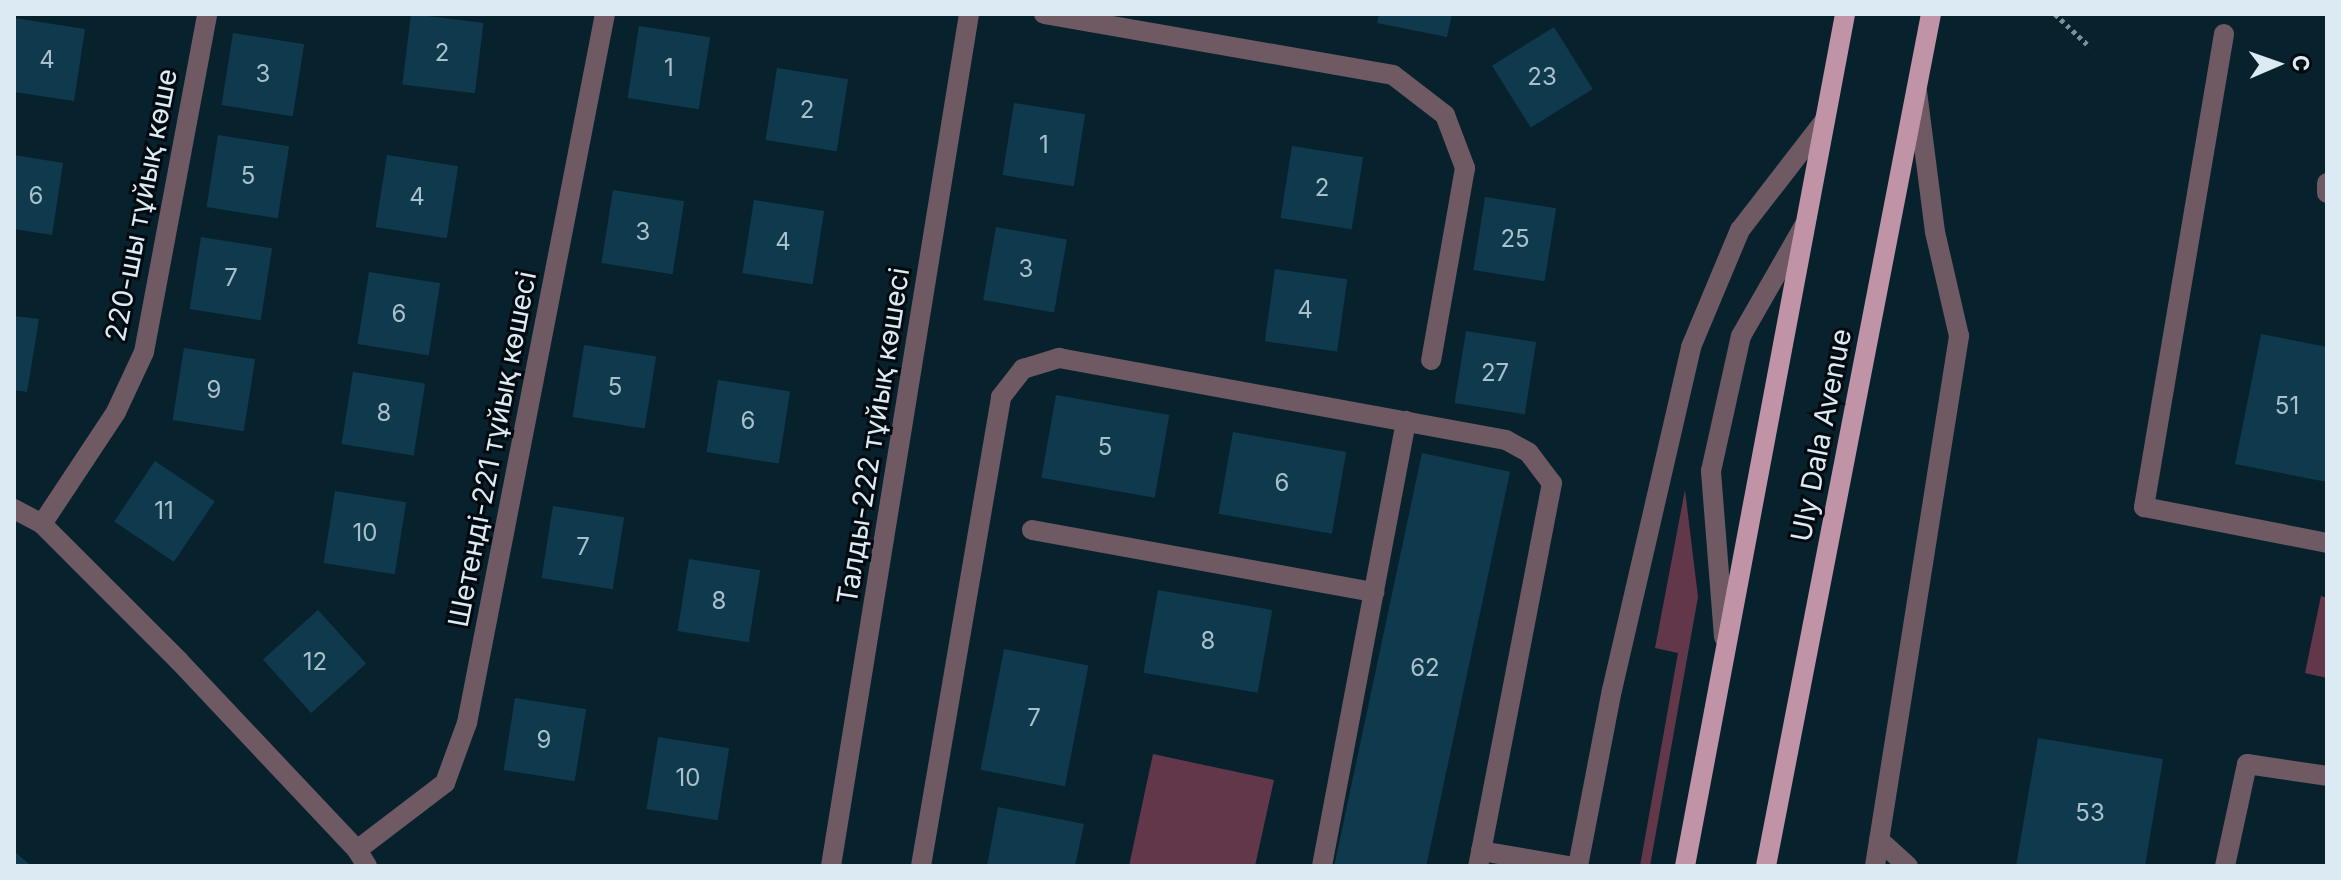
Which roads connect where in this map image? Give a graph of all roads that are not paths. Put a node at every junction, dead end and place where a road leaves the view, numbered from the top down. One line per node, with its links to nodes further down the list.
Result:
1 (207, 14): 16 (street, 220-шы тұйық көше)
2 (605, 14): 23 (street, Шетенді-221 тұйық көшесі)
3 (969, 14): 25 (street, Талды-222 тұйық көшесі)
4 (1044, 14): 13 (street)
5 (1845, 14): 9 (main road, Uly Dala Avenue)
6 (1931, 14): 8 (main road, Uly Dala Avenue)
7 (2224, 34): 18 (street)
8 (1916, 88): 22 (street); 31 (main road, Uly Dala Avenue)
9 (1825, 120): 12 (main road, Uly Dala Avenue); 29 (street)
10 (2327, 183): 11 (street)
11 (2327, 193)
12 (1806, 222): 20 (main road, Uly Dala Avenue); 20 (street)
13 (1431, 360)
14 (1406, 421): 19 (street); 24 (street); 26 (street)
15 (14, 509): 16 (street)
16 (42, 524): 23 (street)
17 (1032, 530): 19 (street)
18 (2327, 543)
19 (1374, 592): 27 (street)
20 (1725, 650): 30 (main road, Uly Dala Avenue)
21 (2327, 776): 35 (street)
22 (1879, 840): 32 (street); 33 (street); 34 (street)
23 (362, 858)
24 (1479, 859): 28 (street)
25 (831, 866)
26 (921, 866)
27 (1322, 866)
28 (1569, 866)
29 (1578, 866)
30 (1685, 866)
31 (1766, 866)
32 (1867, 866)
33 (1875, 866)
34 (1908, 866)
35 (2225, 866)

